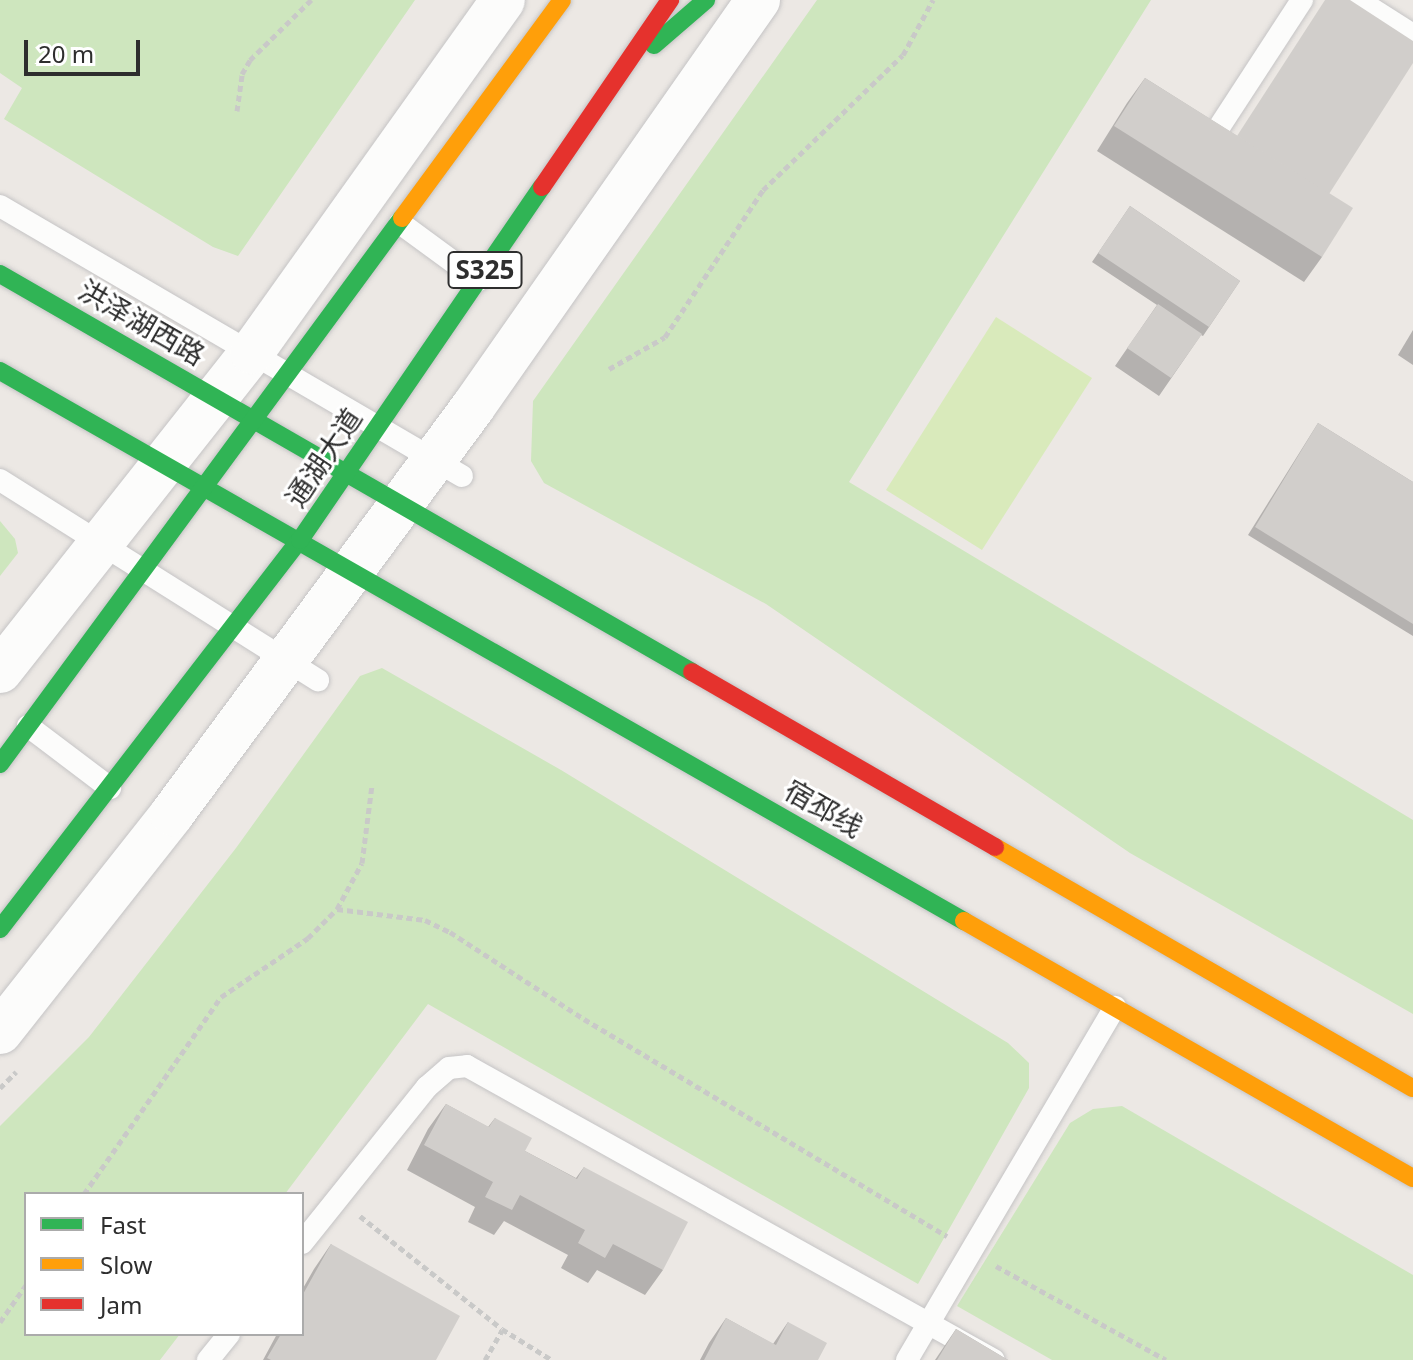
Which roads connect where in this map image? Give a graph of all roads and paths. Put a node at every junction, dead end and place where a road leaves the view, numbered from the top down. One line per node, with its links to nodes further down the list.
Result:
1 (311, 0): 12 (path)
2 (503, 0): 18 (street)
3 (562, 0): 15 (main road)
4 (670, 0): 11 (main road, 通湖大道 / S325)
5 (706, 0): 11 (main road)
6 (758, 0): 26 (street)
7 (933, 0): 19 (path)
8 (1302, 0): 13 (lane)
9 (1358, 0): 10 (lane)
10 (1413, 35)
11 (619, 75): 17 (main road, 通湖大道 / S325)
12 (237, 111)
13 (1214, 135)
14 (0, 206): 18 (lane)
15 (400, 223): 17 (lane); 21 (main road)
16 (0, 274): 22 (main road, 洪泽湖西路)
17 (478, 280): 24 (main road, 通湖大道 / S325)
18 (252, 352): 21 (lane); 22 (street)
19 (609, 369)
20 (0, 371): 25 (main road)
21 (289, 374): 23 (main road); 24 (lane)
22 (217, 397): 23 (main road, 洪泽湖西路); 25 (street)
23 (256, 419): 27 (main road, 宿邳线); 29 (main road)
24 (379, 425): 26 (lane); 27 (main road, 通湖大道 / S325)
25 (163, 464): 29 (main road); 31 (street)
26 (448, 468): 30 (street)
27 (348, 471): 30 (main road, 宿邳线); 32 (main road, 通湖大道 / S325)
28 (0, 480): 31 (lane)
29 (207, 488): 32 (main road, 宿邳线); 33 (main road)
30 (401, 502): 34 (street); 46 (main road, 宿邳线)
31 (102, 540): 33 (lane); 37 (street)
32 (300, 540): 34 (main road, 宿邳线); 35 (main road, 通湖大道)
33 (145, 568): 35 (lane); 38 (main road)
34 (351, 568): 36 (street); 44 (main road, 宿邳线)
35 (234, 627): 36 (lane); 41 (main road, 通湖大道)
36 (301, 670): 45 (street)
37 (0, 671)
38 (28, 726): 39 (main road); 41 (lane)
39 (0, 764)
40 (372, 785): 42 (path)
41 (110, 788): 43 (main road, 通湖大道)
42 (337, 909): 48 (path); 51 (path)
43 (0, 929)
44 (1115, 1007): 47 (main road, 宿邳线); 51 (lane)
45 (0, 1032)
46 (1413, 1088)
47 (1413, 1178)
48 (85, 1192)
49 (338, 1198): 50 (lane); 54 (lane); 55 (path)
50 (304, 1240)
51 (971, 1250): 54 (lane); 62 (path)
52 (24, 1288): 53 (path)
53 (0, 1322)
54 (928, 1322): 60 (lane); 61 (lane)
55 (502, 1329): 58 (path); 59 (path)
56 (227, 1336): 57 (lane)
57 (208, 1360)
58 (485, 1360)
59 (552, 1360)
60 (907, 1360)
61 (994, 1360)
62 (1166, 1360)

